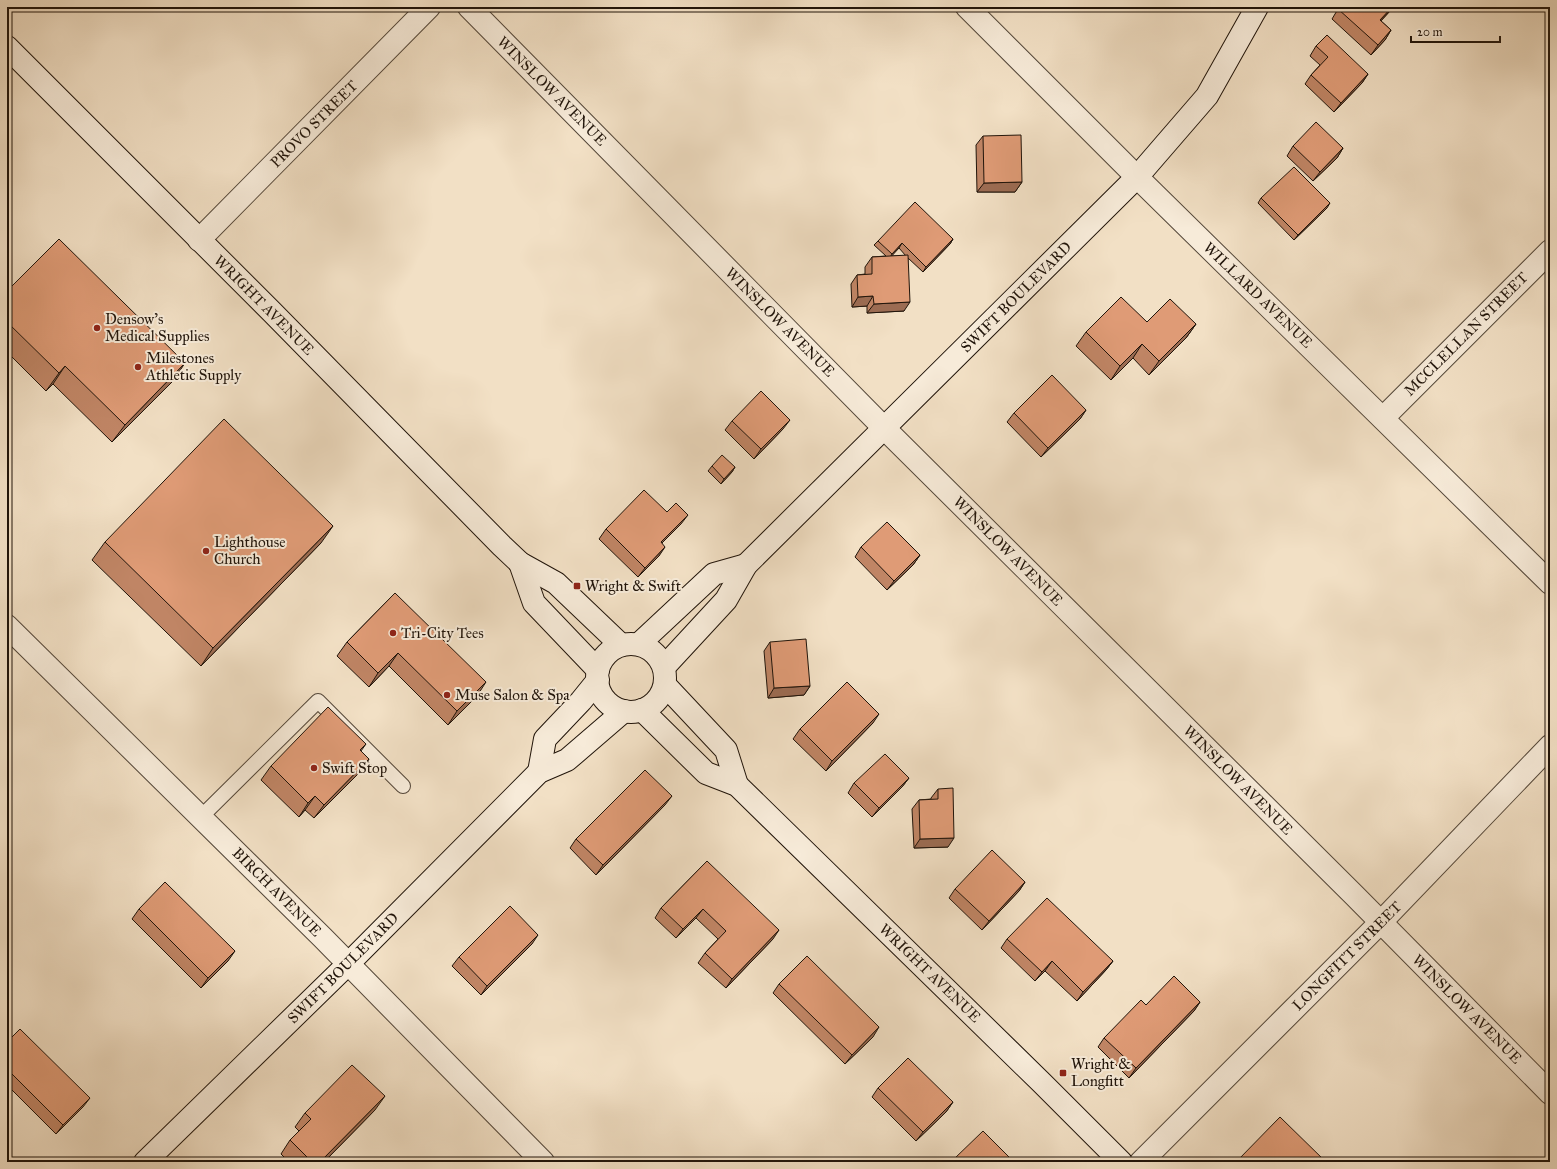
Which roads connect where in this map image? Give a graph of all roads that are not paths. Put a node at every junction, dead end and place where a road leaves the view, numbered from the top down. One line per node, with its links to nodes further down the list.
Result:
1 (429, 7): 7 (street, PROVO STREET)
2 (469, 7): 10 (street, WINSLOW AVENUE)
3 (967, 7): 6 (street, WILLARD AVENUE)
4 (1257, 7): 6 (street, SWIFT BOULEVARD)
5 (7, 47): 7 (street, WRIGHT AVENUE)
6 (1137, 177): 9 (street, WILLARD AVENUE); 10 (street, SWIFT BOULEVARD)
7 (199, 240): 11 (street, WRIGHT AVENUE)
8 (1550, 251): 9 (street, MCCLELLAN STREET)
9 (1383, 418): 13 (street, WILLARD AVENUE)
10 (884, 428): 12 (street, SWIFT BOULEVARD); 24 (street, WINSLOW AVENUE)
11 (520, 563): 15 (street, WRIGHT AVENUE); 16 (street, WRIGHT AVENUE)
12 (746, 565): 15 (street, SWIFT BOULEVARD); 17 (street, SWIFT BOULEVARD)
13 (1550, 583)
14 (7, 626): 23 (street, BIRCH AVENUE)
15 (630, 644): 16 (street); 17 (street)
16 (598, 675): 18 (street); 20 (street)
17 (664, 676): 18 (street); 21 (street, WRIGHT AVENUE)
18 (633, 711): 20 (street, SWIFT BOULEVARD); 21 (street, WRIGHT AVENUE)
19 (1550, 746): 24 (street, LONGFITT STREET)
20 (539, 772): 25 (street, SWIFT BOULEVARD)
21 (738, 785): 29 (street, WRIGHT AVENUE)
22 (404, 786): 23 (lane)
23 (201, 817): 25 (street, BIRCH AVENUE)
24 (1380, 922): 26 (street, WINSLOW AVENUE); 30 (street, LONGFITT STREET)
25 (348, 964): 27 (street, SWIFT BOULEVARD); 28 (street, BIRCH AVENUE)
26 (1550, 1093)
27 (145, 1162)
28 (544, 1162)
29 (1120, 1162)
30 (1141, 1162)

